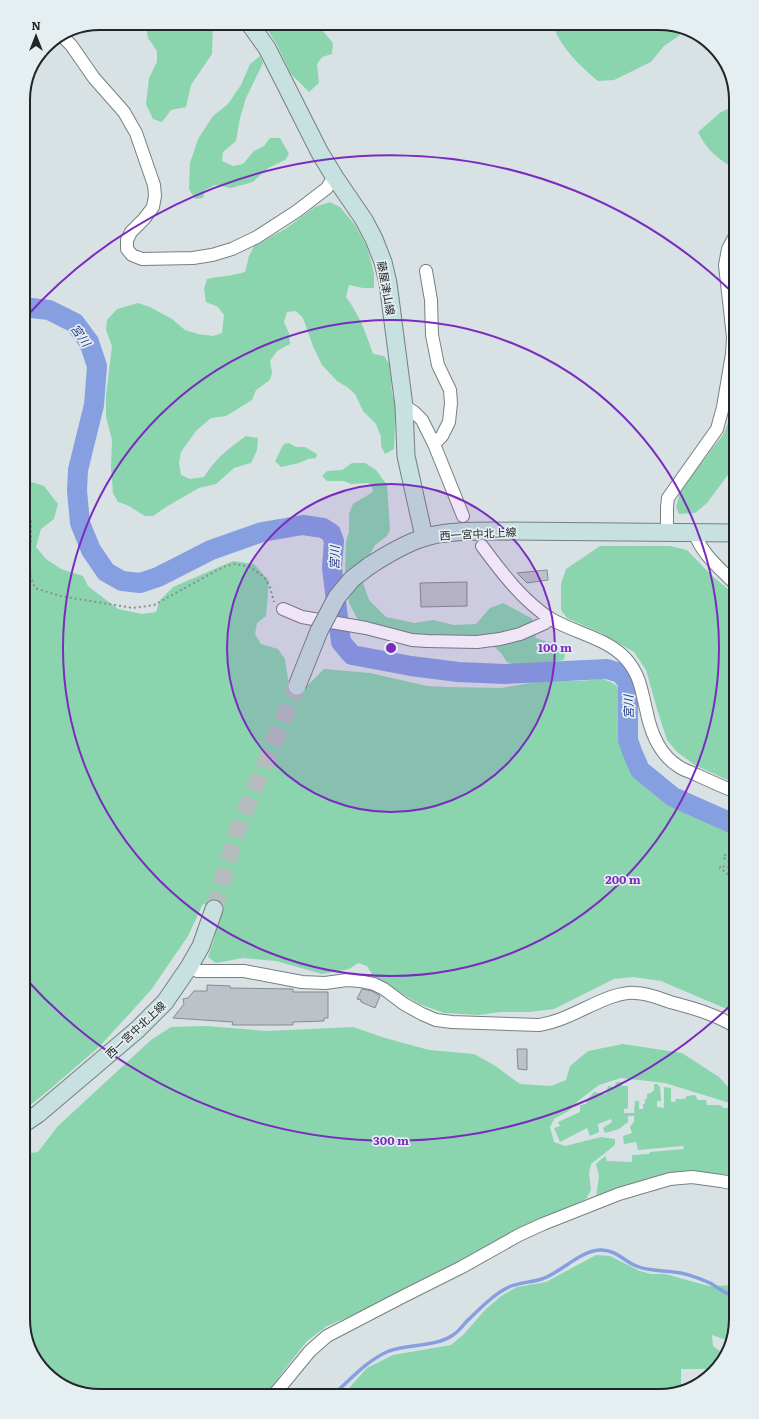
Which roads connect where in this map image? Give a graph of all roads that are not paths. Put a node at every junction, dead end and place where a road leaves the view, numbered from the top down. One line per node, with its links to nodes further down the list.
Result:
1 (254, 30): 3 (main road, 藤屋津山線)
2 (65, 40): 3 (street)
3 (334, 176): 8 (main road, 藤屋津山線)
4 (729, 247): 6 (street)
5 (426, 271): 9 (street)
6 (729, 301)
7 (729, 372): 11 (street)
8 (404, 406): 9 (street); 14 (main road, 藤屋津山線)
9 (434, 444): 10 (street)
10 (463, 516)
11 (666, 532): 12 (main road, 西一宮中北上線); 14 (main road, 西一宮中北上線)
12 (694, 533): 13 (main road, 西一宮中北上線); 16 (street)
13 (729, 533)
14 (424, 537): 19 (main road, 西一宮中北上線, bridge)
15 (482, 546): 18 (street)
16 (729, 577)
17 (283, 609): 18 (street)
18 (550, 618): 20 (street)
19 (297, 686)
20 (729, 789)
21 (214, 909): 22 (main road, 西一宮中北上線)
22 (189, 968): 23 (street); 24 (main road, 西一宮中北上線)
23 (729, 1022)
24 (30, 1119)
25 (729, 1183): 26 (street)
26 (279, 1389)

